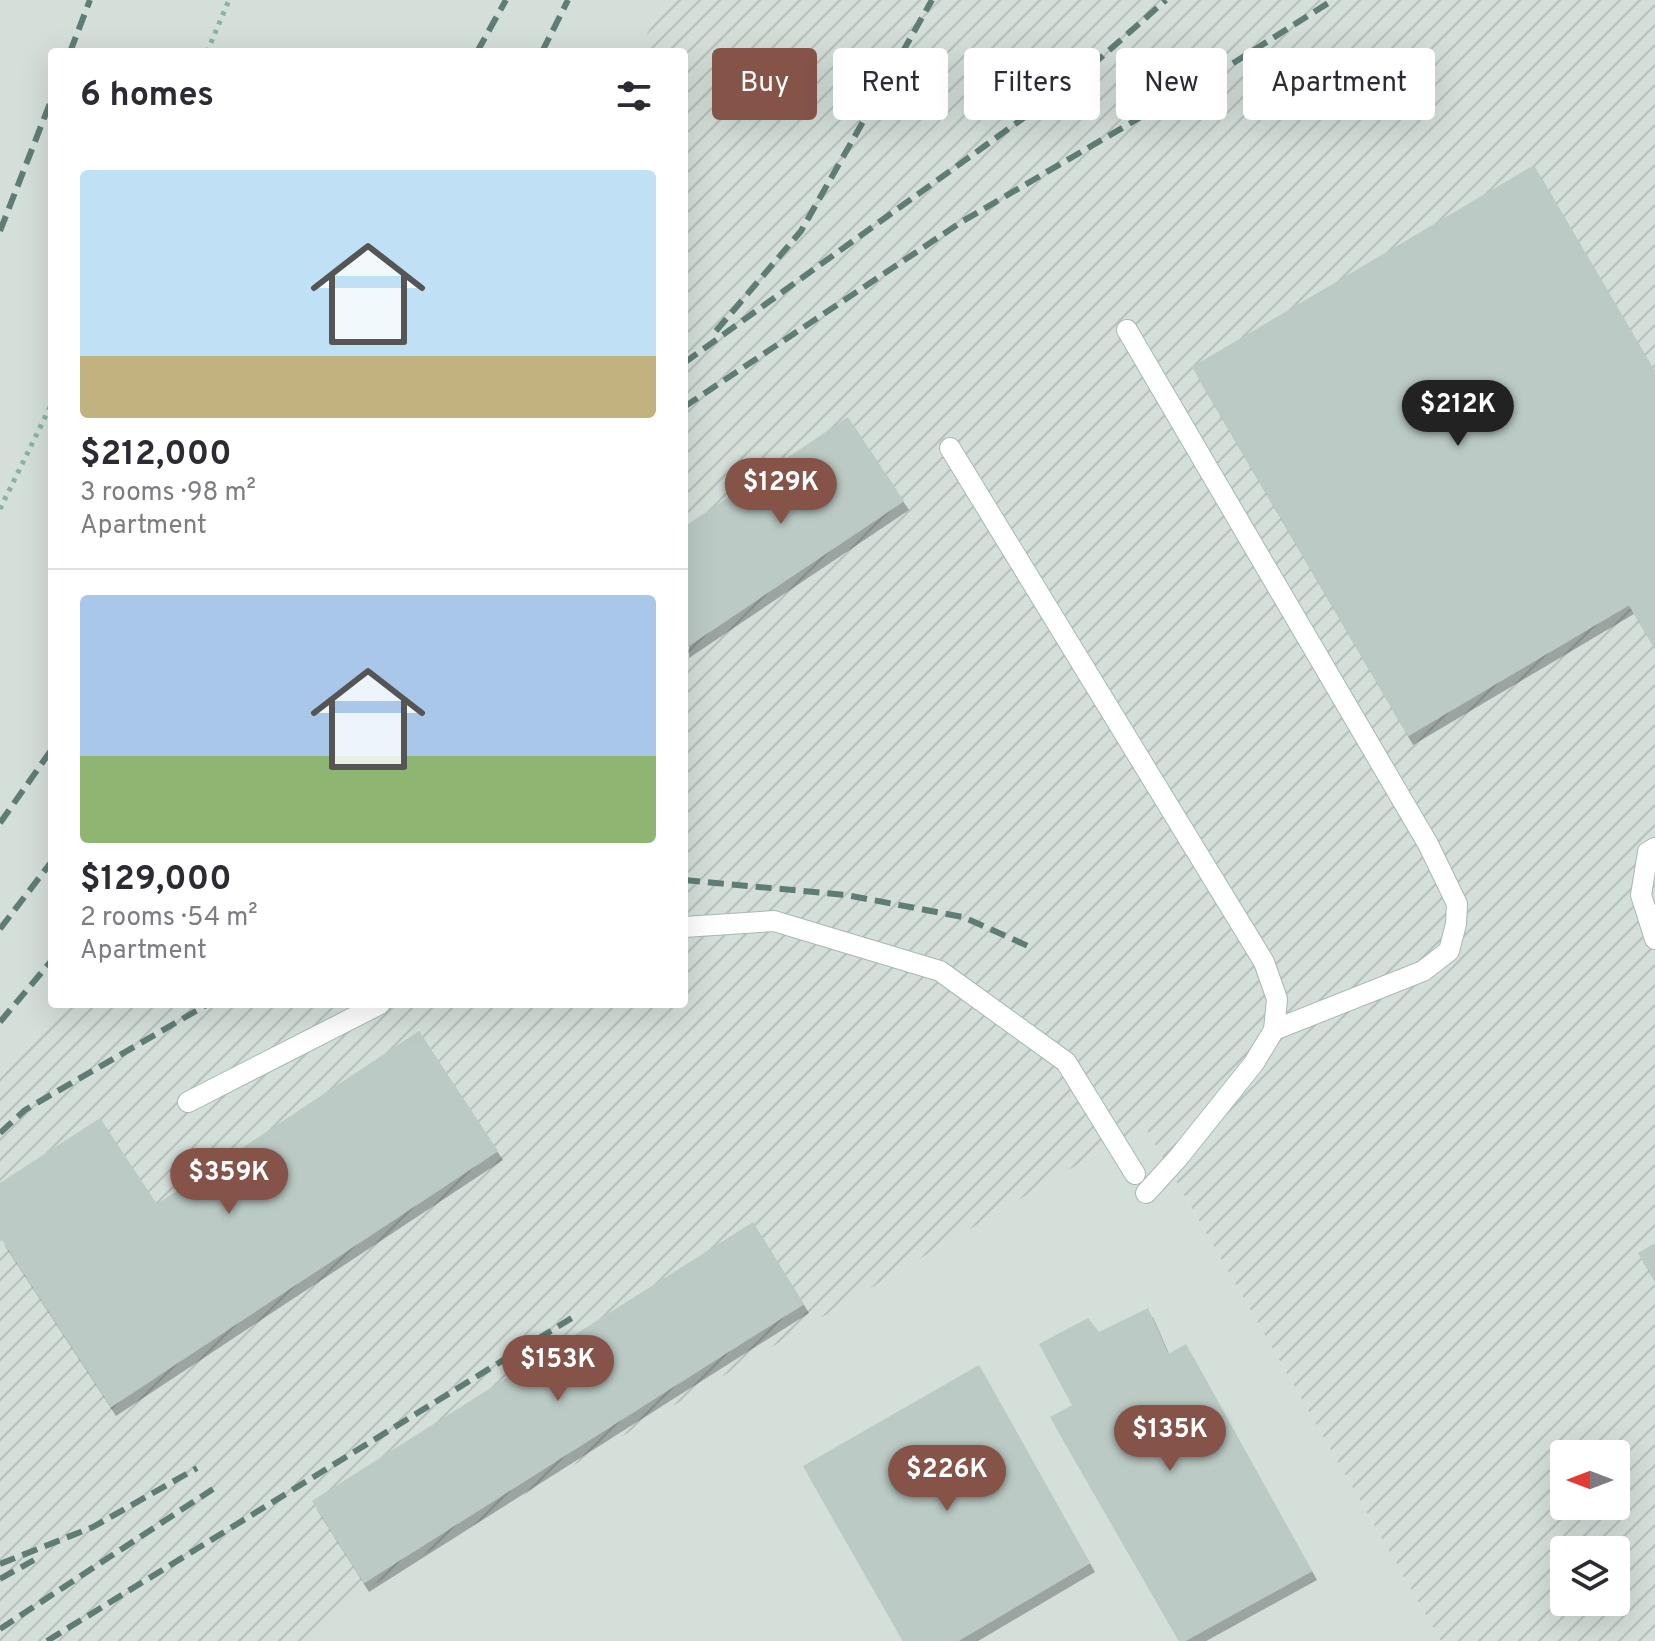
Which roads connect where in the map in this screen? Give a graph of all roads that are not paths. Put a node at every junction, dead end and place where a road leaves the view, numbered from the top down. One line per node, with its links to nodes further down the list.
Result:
1 (1127, 330): 7 (lane)
2 (950, 448): 7 (lane)
3 (1655, 848): 5 (lane)
4 (688, 927): 9 (lane)
5 (1655, 939)
6 (372, 1008): 8 (lane)
7 (1274, 1030): 10 (lane)
8 (188, 1102)
9 (1135, 1174)
10 (1146, 1193)

